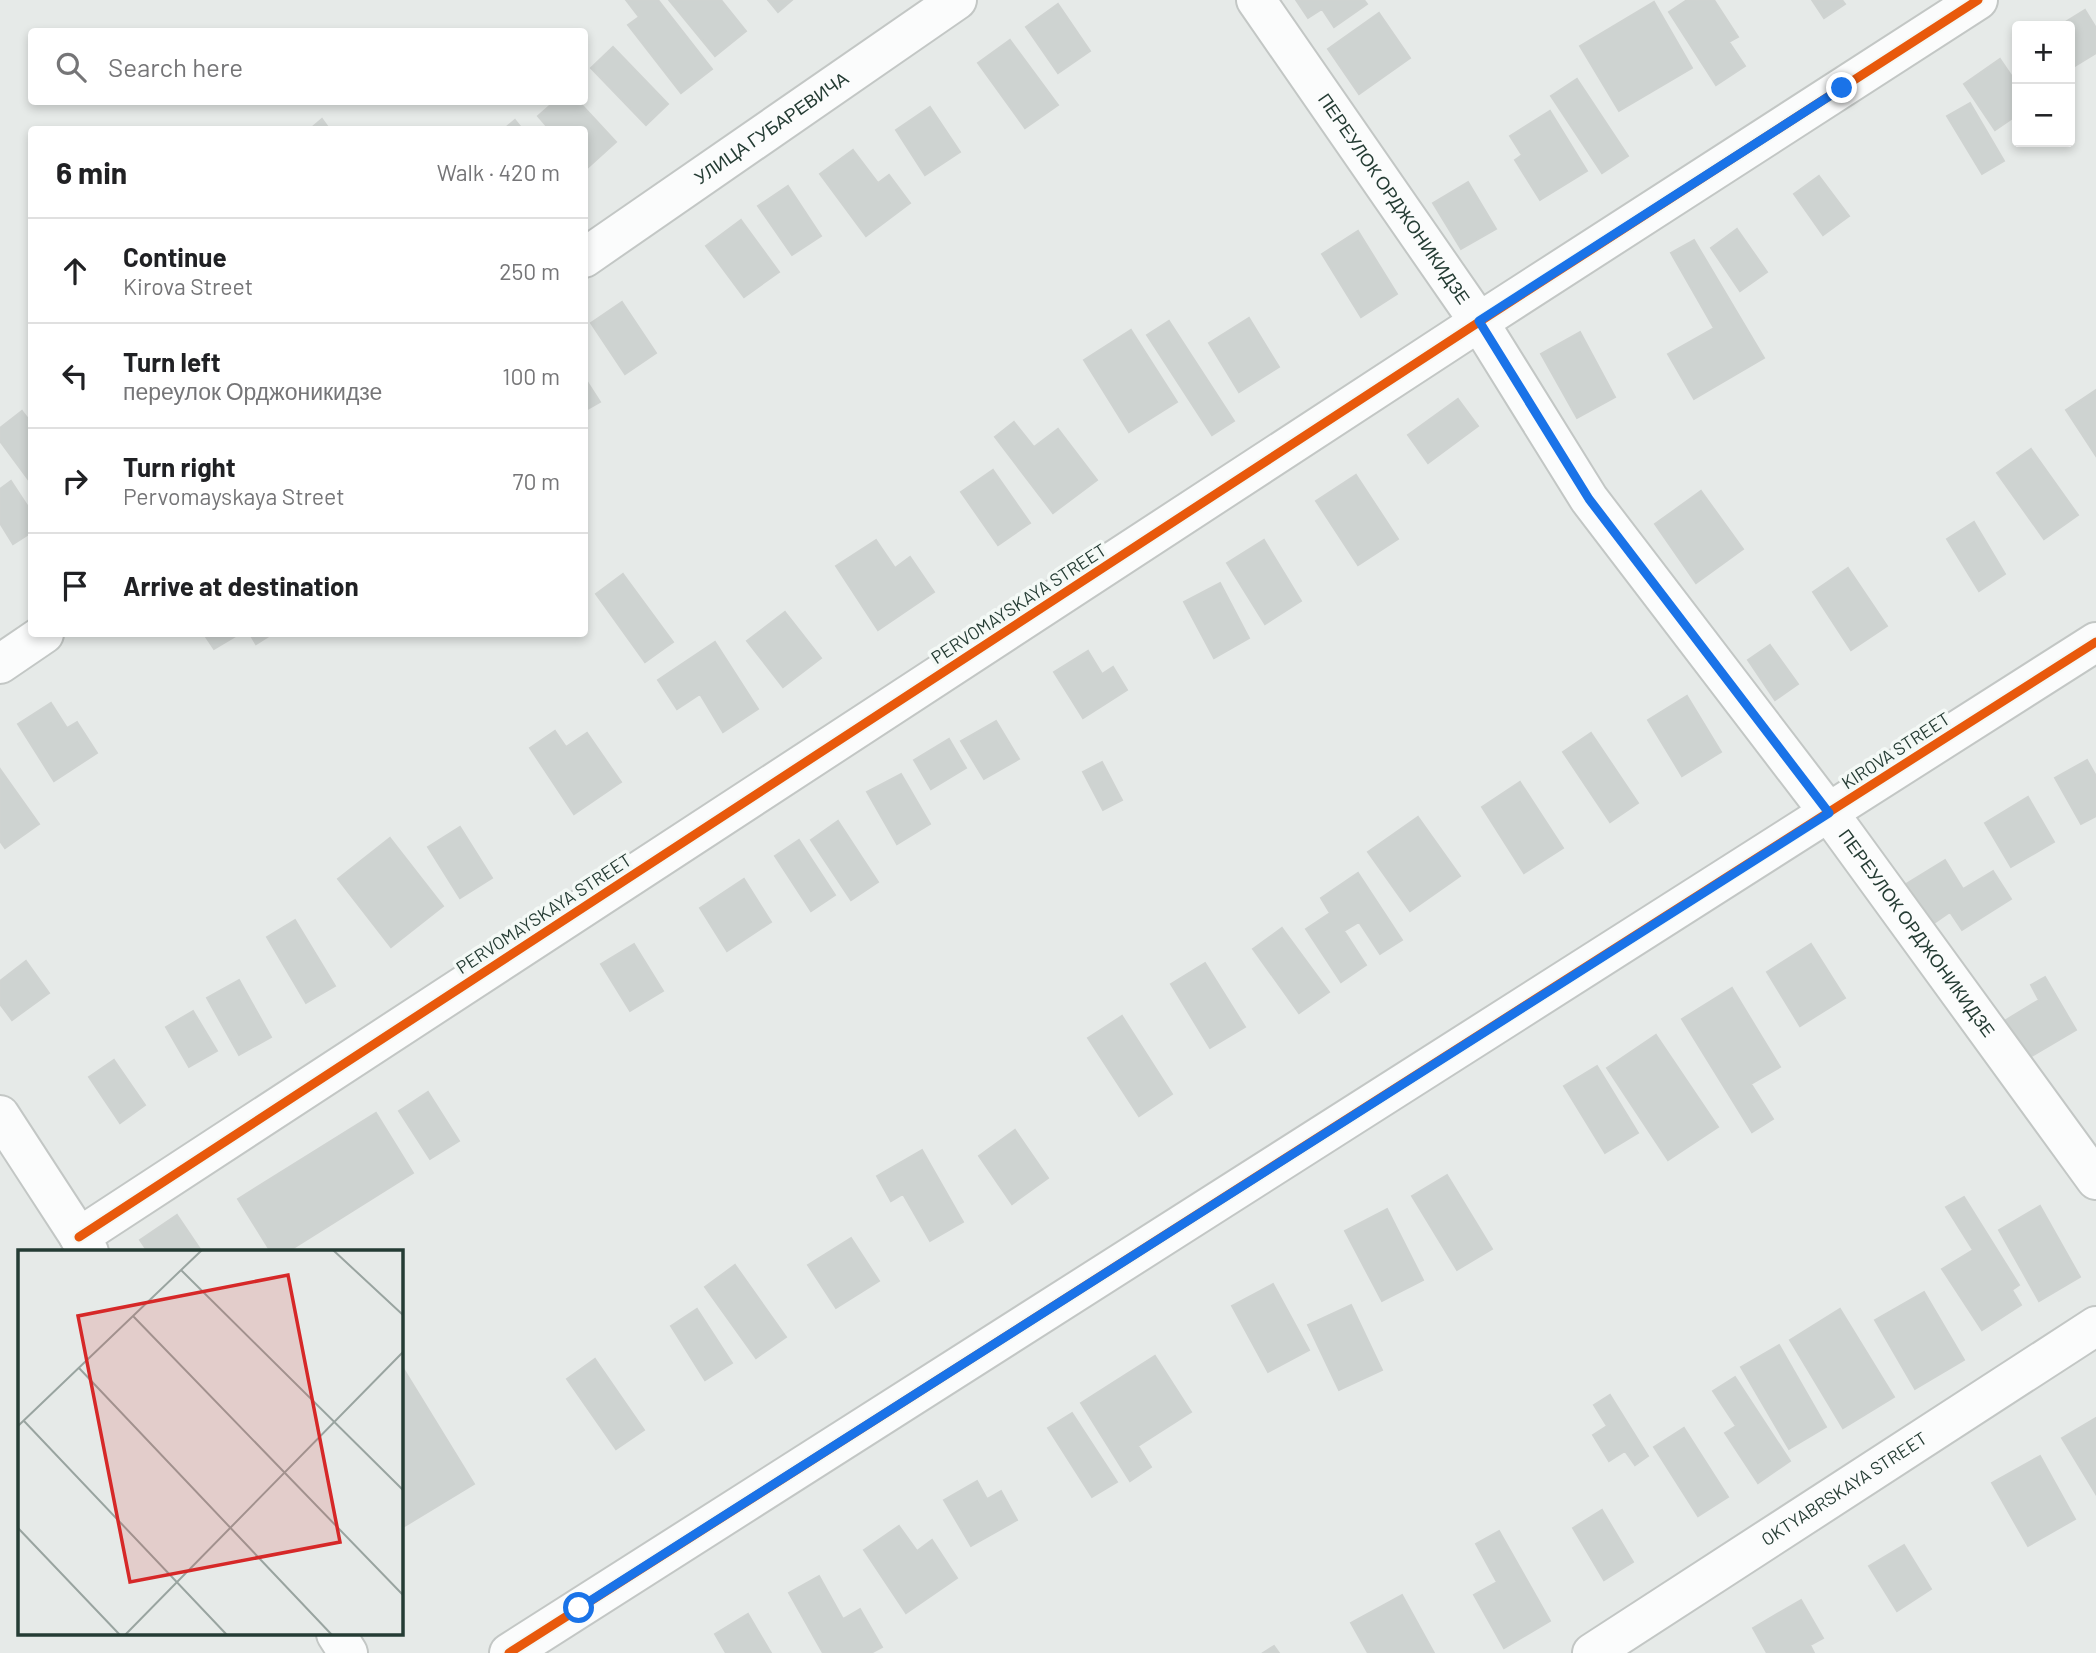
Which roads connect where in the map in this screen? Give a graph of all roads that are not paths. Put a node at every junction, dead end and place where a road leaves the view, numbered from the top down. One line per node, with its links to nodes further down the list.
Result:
1 (957, 0): 4 (street, УЛИЦА ГУБАРЕВИЧА)
2 (1256, 0): 5 (street, ПЕРЕУЛОК ОРДЖОНИКИДЗЕ)
3 (1978, 0): 5 (street, PERVOMAYSKAYA STREET)
4 (588, 255)
5 (1479, 321): 9 (street, ПЕРЕУЛОК ОРДЖОНИКИДЗЕ); 12 (street, PERVOMAYSKAYA STREET)
6 (40, 637): 8 (street)
7 (2096, 642): 9 (street, KIROVA STREET)
8 (0, 664)
9 (1829, 813): 11 (street, ПЕРЕУЛОК ОРДЖОНИКИДЗЕ); 16 (street, KIROVA STREET)
10 (0, 1115): 12 (street)
11 (2096, 1180)
12 (84, 1245)
13 (2096, 1326): 17 (street, OKTYABRSKAYA STREET)
14 (337, 1636): 15 (street)
15 (348, 1653)
16 (509, 1653)
17 (1592, 1653)

